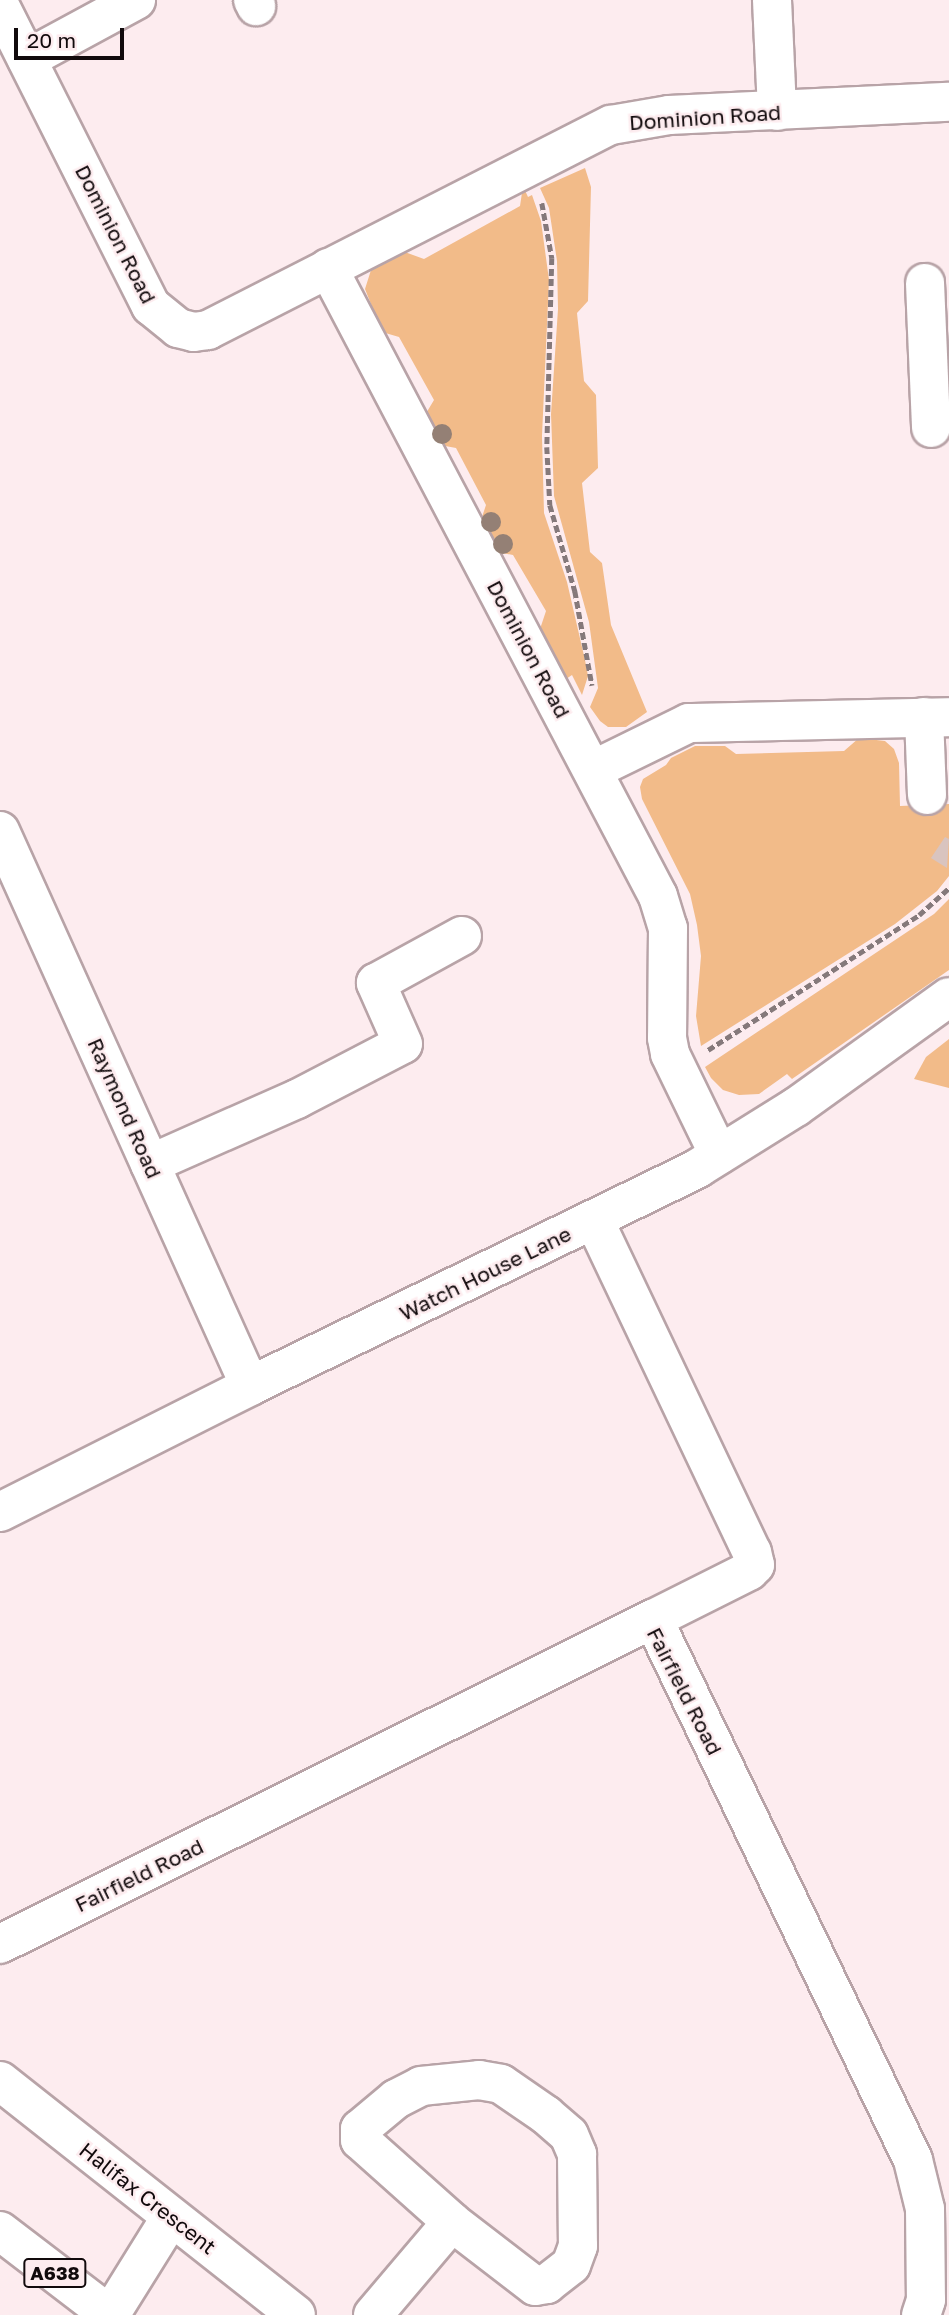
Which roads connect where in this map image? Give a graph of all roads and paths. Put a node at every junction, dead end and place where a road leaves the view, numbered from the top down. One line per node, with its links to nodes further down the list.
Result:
1 (136, 0): 4 (main road)
2 (772, 0): 6 (main road)
3 (0, 6): 4 (main road, Dominion Road)
4 (27, 59): 8 (main road, Dominion Road)
5 (949, 102): 6 (main road, Dominion Road)
6 (776, 111): 7 (main road, Dominion Road)
7 (523, 168): 8 (main road, Dominion Road); 12 (path)
8 (328, 268): 14 (main road, Dominion Road)
9 (925, 283): 10 (main road)
10 (939, 369): 11 (main road)
11 (931, 428)
12 (591, 692)
13 (936, 717): 14 (main road); 15 (main road)
14 (593, 770): 21 (main road, Dominion Road)
15 (927, 796)
16 (0, 831): 22 (main road, Raymond Road)
17 (949, 888): 20 (path)
18 (462, 936): 22 (main road)
19 (949, 997): 21 (main road, Watch House Lane)
20 (706, 1051)
21 (719, 1155): 23 (main road, Watch House Lane)
22 (150, 1164): 24 (main road, Raymond Road)
23 (594, 1220): 24 (main road, Watch House Lane); 26 (main road)
24 (250, 1386): 25 (main road, Watch House Lane)
25 (0, 1512)
26 (653, 1619): 27 (main road, Fairfield Road); 35 (main road, Fairfield Road)
27 (0, 1944)
28 (0, 2081): 29 (main road, Halifax Crescent)
29 (171, 2217): 32 (main road); 33 (main road, Halifax Crescent)
30 (452, 2222): 30 (main road); 34 (main road)
31 (0, 2231): 32 (main road, A638)
32 (110, 2315)
33 (296, 2315)
34 (373, 2315)
35 (921, 2315)

